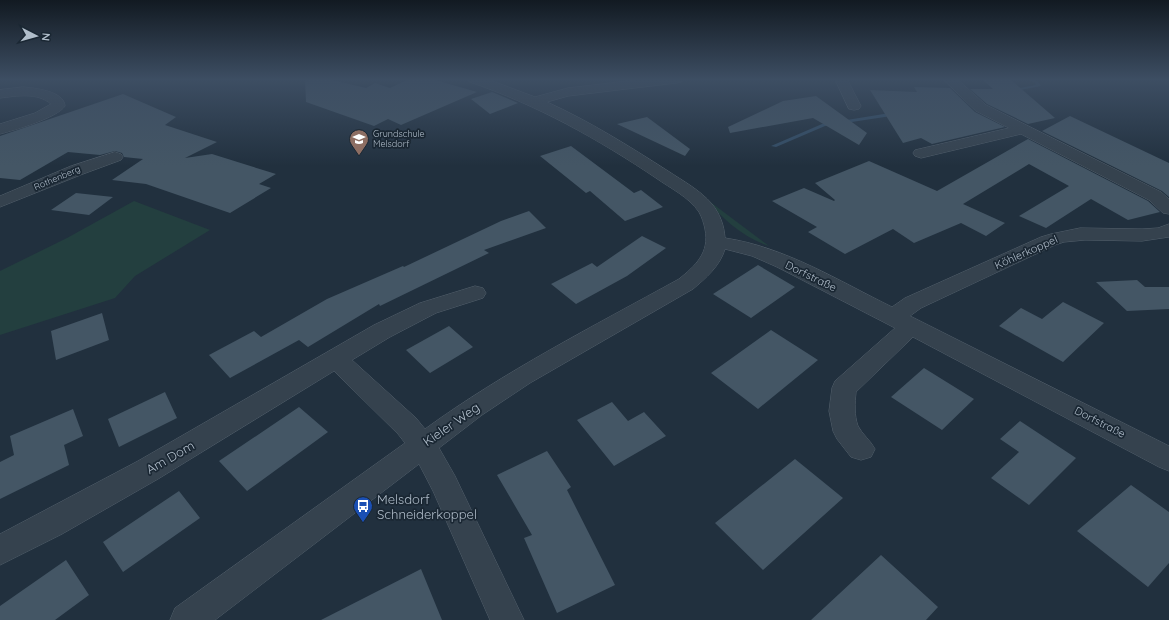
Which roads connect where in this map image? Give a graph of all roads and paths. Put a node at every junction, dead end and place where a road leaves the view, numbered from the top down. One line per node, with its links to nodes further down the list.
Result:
1 (55, 108): 4 (street)
2 (544, 108): 11 (street)
3 (981, 108): 5 (street)
4 (0, 129)
5 (1022, 129): 6 (street); 9 (street)
6 (921, 153)
7 (115, 157): 8 (street, Rothenberg)
8 (0, 202)
9 (1169, 209)
10 (1169, 230): 13 (street, Köhlerkoppel)
11 (717, 242): 13 (street, Dorfstraße); 15 (street, Kieler Weg)
12 (475, 293): 14 (street, Am Dom)
13 (902, 322): 16 (street, Köhlerkoppel); 17 (street, Dorfstraße)
14 (337, 360): 15 (street); 18 (street, Am Dom)
15 (422, 444): 19 (street, Kieler Weg); 20 (street)
16 (861, 449)
17 (1169, 459)
18 (0, 550)
19 (187, 620)
20 (507, 620)

